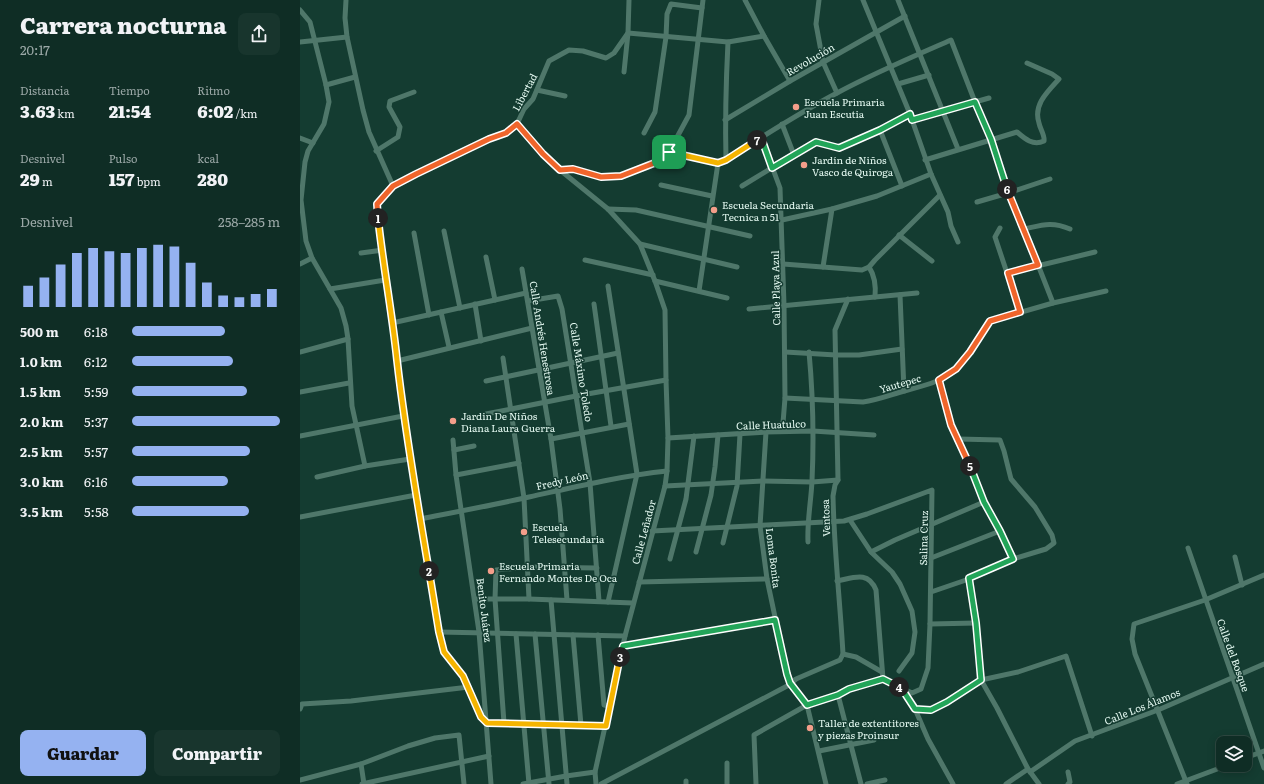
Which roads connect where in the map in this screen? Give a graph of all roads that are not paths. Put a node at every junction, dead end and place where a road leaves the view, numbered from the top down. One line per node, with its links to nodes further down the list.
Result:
1 (346, 0): 14 (street)
2 (629, 0): 12 (street)
3 (703, 0): 8 (street)
4 (745, 0): 13 (street)
5 (820, 0): 21 (street)
6 (863, 0): 11 (street)
7 (898, 0): 10 (street)
8 (702, 8): 15 (street); 17 (street)
9 (300, 10): 16 (street)
10 (905, 16): 11 (street, Revolución); 20 (street)
11 (876, 32): 21 (street, Revolución); 23 (street)
12 (628, 33): 15 (street); 24 (street); 30 (street, Libertad)
13 (764, 36): 19 (street); 27 (street)
14 (347, 37): 16 (street); 26 (street)
15 (666, 37): 17 (street); 43 (street)
16 (315, 40): 18 (street); 29 (street)
17 (698, 40): 19 (street); 50 (street)
18 (300, 42)
19 (728, 42): 38 (street)
20 (920, 53): 23 (street); 25 (street); 35 (street)
21 (823, 62): 27 (street, Revolución); 32 (street)
22 (1027, 63): 46 (street)
23 (890, 66): 28 (street); 32 (street)
24 (624, 72)
25 (929, 75): 28 (street); 36 (street)
26 (355, 78): 29 (street); 49 (street)
27 (790, 81): 38 (street, Revolución)
28 (898, 84): 37 (street)
29 (326, 85): 47 (street)
30 (537, 90): 33 (street); 40 (street, Libertad)
31 (414, 92): 49 (street)
32 (837, 93): 41 (street)
33 (566, 96)
34 (990, 98): 35 (street)
35 (975, 102): 36 (street); 46 (street)
36 (943, 111): 39 (street); 48 (street)
37 (910, 114): 39 (street); 42 (street)
38 (725, 120): 52 (street)
39 (912, 120): 53 (street)
40 (517, 124): 56 (street, Libertad); 61 (street)
41 (782, 124): 44 (street); 51 (street)
42 (880, 130): 51 (street); 63 (street)
43 (644, 133)
44 (761, 137): 52 (street); 55 (street, Calle Playa Azul)
45 (300, 138): 47 (street)
46 (991, 139): 48 (street); 64 (street)
47 (313, 143): 58 (street)
48 (958, 149): 53 (street)
49 (376, 151): 61 (street)
50 (669, 152): 54 (street); 56 (street)
51 (794, 155): 55 (street)
52 (726, 160): 54 (street)
53 (926, 160): 57 (street)
54 (718, 163): 66 (street)
55 (772, 168): 62 (street); 70 (street, Calle Playa Azul)
56 (560, 170): 68 (street, Libertad)
57 (931, 174): 63 (street); 65 (street)
58 (302, 175): 85 (street)
59 (1050, 179): 64 (street)
60 (662, 185): 66 (street)
61 (393, 186): 81 (street)
62 (742, 186)
63 (902, 186): 69 (street)
64 (1008, 193): 67 (street); 73 (street)
65 (940, 195): 77 (street); 79 (street)
66 (712, 196): 71 (street)
67 (976, 202)
68 (608, 209): 71 (street); 80 (street, Libertad)
69 (832, 209): 70 (street); 93 (street)
70 (782, 220): 90 (street, Calle Playa Azul)
71 (708, 227): 78 (street); 87 (street)
72 (1000, 228): 96 (street)
73 (1024, 229): 74 (street); 91 (street)
74 (1070, 229)
75 (444, 231): 116 (street)
76 (414, 234): 120 (street)
77 (899, 235): 88 (street); 94 (street)
78 (750, 236)
79 (958, 242)
80 (640, 244): 87 (street); 97 (street, Libertad)
81 (382, 250): 83 (street); 98 (street)
82 (1095, 252): 91 (street)
83 (361, 253)
84 (486, 257): 109 (street)
85 (312, 258): 89 (street); 101 (street)
86 (585, 260): 97 (street)
87 (703, 260): 92 (street); 103 (street)
88 (932, 261)
89 (300, 264)
90 (783, 264): 93 (street); 115 (street, Calle Playa Azul)
91 (1038, 265): 96 (street); 112 (street)
92 (737, 267)
93 (823, 267): 94 (street)
94 (869, 267): 107 (street)
95 (522, 269): 104 (street, Calle Andrés Henestrosa)
96 (1008, 273): 119 (street)
97 (653, 275): 99 (street, Libertad)
98 (385, 280): 101 (street); 121 (street)
99 (655, 281): 103 (street); 138 (street, Calle Leñador)
100 (608, 286): 130 (street)
101 (330, 289): 123 (street)
102 (1106, 290): 112 (street, Yautepec)
103 (698, 291): 108 (street)
104 (526, 293): 109 (street); 111 (street, Calle Andrés Henestrosa)
105 (917, 293): 106 (street)
106 (900, 295): 107 (street); 126 (street)
107 (875, 297): 110 (street)
108 (727, 298)
109 (495, 300): 113 (street)
110 (848, 300): 115 (street); 131 (street, Ventosa)
111 (528, 301): 122 (street, Calle Andrés Henestrosa); 135 (street, Calle Máximo Toledo)
112 (1052, 303): 119 (street, Yautepec)
113 (474, 304): 116 (street); 124 (street)
114 (594, 304): 132 (street)
115 (784, 305): 117 (street); 128 (street, Calle Playa Azul)
116 (460, 308): 118 (street)
117 (749, 309)
118 (441, 312): 120 (street); 125 (street)
119 (1020, 312): 139 (street, Yautepec)
120 (430, 315): 121 (street)
121 (392, 323): 134 (street)
122 (532, 328): 124 (street); 136 (street, Calle Andrés Henestrosa)
123 (348, 339): 127 (street); 141 (street)
124 (481, 340): 125 (street)
125 (449, 347): 134 (street)
126 (902, 349): 131 (street); 144 (street)
127 (300, 352)
128 (785, 352): 129 (street); 147 (street, Calle Playa Azul)
129 (809, 352): 131 (street); 148 (street)
130 (618, 353): 132 (street); 142 (street)
131 (836, 355): 149 (street, Ventosa)
132 (601, 356): 135 (street); 143 (street)
133 (503, 358): 137 (street)
134 (398, 361): 153 (street)
135 (571, 363): 136 (street); 146 (street, Calle Máximo Toledo)
136 (539, 370): 137 (street); 150 (street, Calle Andrés Henestrosa)
137 (506, 376): 140 (street); 151 (street)
138 (666, 380): 142 (street); 166 (street, Calle Leñador)
139 (939, 380): 144 (street, Yautepec); 168 (street)
140 (486, 381)
141 (350, 383): 145 (street); 154 (street)
142 (623, 387): 143 (street); 155 (street)
143 (606, 390): 146 (street); 156 (street)
144 (904, 391): 149 (street, Yautepec)
145 (300, 392)
146 (576, 396): 150 (street); 158 (street, Calle Máximo Toledo)
147 (785, 398): 148 (street, Yautepec); 159 (street, Calle Playa Azul)
148 (813, 400): 149 (street, Yautepec); 157 (street)
149 (836, 400): 160 (street, Ventosa)
150 (544, 402): 151 (street); 167 (street, Calle Andrés Henestrosa)
151 (511, 409): 152 (street); 173 (street)
152 (486, 414)
153 (403, 416): 154 (street); 172 (street)
154 (356, 424): 164 (street); 174 (street)
155 (629, 424): 156 (street); 177 (street)
156 (611, 426): 158 (street)
157 (813, 431): 159 (street, Calle Huatulco); 160 (street, Calle Huatulco); 182 (street)
158 (582, 432): 167 (street); 183 (street, Calle Máximo Toledo)
159 (766, 432): 161 (street, Calle Huatulco); 180 (street, Loma Bonita)
160 (838, 432): 162 (street, Calle Huatulco); 179 (street, Ventosa)
161 (740, 434): 163 (street, Calle Huatulco); 181 (street)
162 (874, 434)
163 (718, 435): 165 (street, Calle Huatulco); 185 (street)
164 (300, 436)
165 (694, 436): 166 (street, Calle Huatulco); 184 (street)
166 (668, 438): 175 (street, Calle Leñador)
167 (551, 439): 187 (street, Calle Andrés Henestrosa)
168 (958, 439): 190 (street); 212 (street)
169 (453, 440): 171 (street, Benito Juárez)
170 (474, 446): 171 (street)
171 (454, 450): 176 (street, Benito Juárez)
172 (410, 459): 174 (street); 188 (street)
173 (519, 463): 176 (street); 189 (street)
174 (364, 466): 178 (street)
175 (667, 471): 177 (street, Fredy León); 186 (street, Calle Leñador)
176 (456, 474): 191 (street, Benito Juárez)
177 (637, 474): 183 (street, Fredy León); 230 (street)
178 (317, 477)
179 (838, 480): 182 (street); 195 (street, Ventosa)
180 (763, 481): 181 (street); 182 (street); 198 (street, Loma Bonita)
181 (737, 482): 185 (street); 199 (street)
182 (812, 482): 196 (street)
183 (590, 483): 187 (street, Fredy León); 215 (street, Calle Máximo Toledo)
184 (689, 484): 185 (street); 186 (street); 201 (street)
185 (713, 484): 200 (street)
186 (665, 486): 202 (street, Calle Leñador)
187 (558, 490): 189 (street, Fredy León); 214 (street, Calle Andrés Henestrosa)
188 (416, 495): 192 (street); 193 (street)
189 (524, 498): 191 (street, Fredy León); 213 (street)
190 (984, 502): 197 (street); 203 (street)
191 (462, 511): 193 (street, Fredy León); 223 (street, Benito Juárez)
192 (300, 517)
193 (420, 519): 235 (street)
194 (850, 520): 195 (street, Salina Cruz); 197 (street, Salina Cruz); 208 (street)
195 (834, 522): 196 (street, Salina Cruz); 219 (street, Ventosa)
196 (807, 523): 198 (street); 204 (street)
197 (932, 525): 208 (street); 210 (street, Salina Cruz)
198 (760, 526): 199 (street); 218 (street, Loma Bonita)
199 (727, 527): 200 (street); 205 (street)
200 (702, 528): 201 (street); 207 (street)
201 (679, 530): 202 (street); 211 (street)
202 (652, 531): 220 (street, Calle Leñador)
203 (1000, 531): 210 (street); 212 (street)
204 (808, 542)
205 (723, 543)
206 (1188, 548): 228 (street, Calle del Bosque)
207 (696, 552)
208 (871, 552): 247 (street)
209 (1235, 557): 221 (street)
210 (932, 558): 222 (street, Salina Cruz)
211 (670, 559)
212 (1013, 559): 217 (street)
213 (528, 567): 214 (street); 224 (street); 225 (street)
214 (564, 567): 215 (street); 227 (street, Calle Andrés Henestrosa)
215 (597, 568): 229 (street, Calle Máximo Toledo)
216 (1264, 575): 221 (street)
217 (969, 578): 222 (street); 233 (street)
218 (767, 579): 220 (street); 232 (street, Loma Bonita)
219 (837, 581): 245 (street, Ventosa); 248 (street)
220 (639, 582): 231 (street, Calle Leñador)
221 (1242, 585): 228 (street)
222 (932, 592): 234 (street, Salina Cruz)
223 (475, 599): 224 (street); 236 (street, Benito Juárez)
224 (495, 599): 225 (street); 237 (street)
225 (529, 599): 226 (street)
226 (551, 600): 227 (street); 240 (street)
227 (566, 600): 229 (street)
228 (1205, 600): 249 (street, Calle del Bosque); 260 (street)
229 (599, 602): 230 (street)
230 (608, 602): 231 (street)
231 (633, 603): 243 (street, Calle Leñador)
232 (775, 620): 244 (street); 252 (street, Loma Bonita)
233 (976, 623): 234 (street); 251 (street)
234 (930, 624): 254 (street, Salina Cruz)
235 (439, 632): 236 (street); 253 (street)
236 (479, 632): 237 (street); 261 (street, Benito Juárez)
237 (497, 633): 238 (street); 262 (street)
238 (516, 634): 239 (street); 263 (street)
239 (535, 634): 240 (street); 264 (street)
240 (553, 634): 241 (street); 265 (street)
241 (573, 635): 242 (street); 266 (street)
242 (598, 635): 243 (street); 257 (street)
243 (625, 636): 244 (street, Calle Leñador)
244 (623, 646): 257 (street, Calle Leñador)
245 (843, 654): 248 (street); 252 (street)
246 (1264, 664): 249 (street, Calle Los Álamos)
247 (899, 671)
248 (882, 672): 250 (street)
249 (1233, 677): 260 (street, Calle Los Álamos); 272 (street, Calle del Bosque)
250 (883, 679): 254 (street); 255 (street)
251 (981, 680): 259 (street); 268 (street); 279 (street)
252 (790, 683): 256 (street); 295 (street)
253 (469, 687): 258 (street); 261 (street)
254 (902, 689): 259 (street)
255 (838, 695): 256 (street); 270 (street)
256 (807, 705): 271 (street); 297 (street)
257 (610, 706): 267 (street, Calle Leñador)
258 (301, 707)
259 (915, 709): 301 (street)
260 (1158, 710): 268 (street, Calle Los Álamos); 287 (street)
261 (487, 723): 262 (street); 273 (street, Benito Juárez)
262 (504, 723): 263 (street)
263 (524, 723): 264 (street); 288 (street)
264 (543, 724): 265 (street); 286 (street)
265 (562, 724): 266 (street); 283 (street)
266 (581, 724): 267 (street)
267 (606, 726): 281 (street, Calle Leñador)
268 (1092, 736): 279 (street, Calle Los Álamos)
269 (874, 740): 270 (street)
270 (850, 744): 271 (street); 299 (street)
271 (819, 751): 298 (street)
272 (1262, 752): 274 (street); 278 (street, Calle del Bosque)
273 (489, 756): 275 (street); 291 (street, Benito Juárez)
274 (1252, 756)
275 (462, 762): 277 (street); 289 (street); 290 (street)
276 (727, 763): 296 (street)
277 (360, 764): 284 (street); 289 (street)
278 (1264, 768)
279 (1029, 770): 302 (street, Calle Los Álamos); 303 (street)
280 (1216, 770): 287 (street)
281 (595, 772): 283 (street); 294 (street, Calle Leñador)
282 (1068, 772): 304 (street)
283 (566, 776): 286 (street); 293 (street)
284 (300, 780)
285 (885, 780): 300 (street)
286 (548, 781): 288 (street)
287 (1186, 782): 305 (street)
288 (529, 783): 292 (street)
289 (363, 784)
290 (464, 784)
291 (491, 784)
292 (523, 784)
293 (567, 784)
294 (596, 784)
295 (601, 784)
296 (727, 784)
297 (756, 784)
298 (826, 784)
299 (861, 784)
300 (867, 784)
301 (953, 784)
302 (1006, 784)
303 (1039, 784)
304 (1068, 784)
305 (1177, 784)

